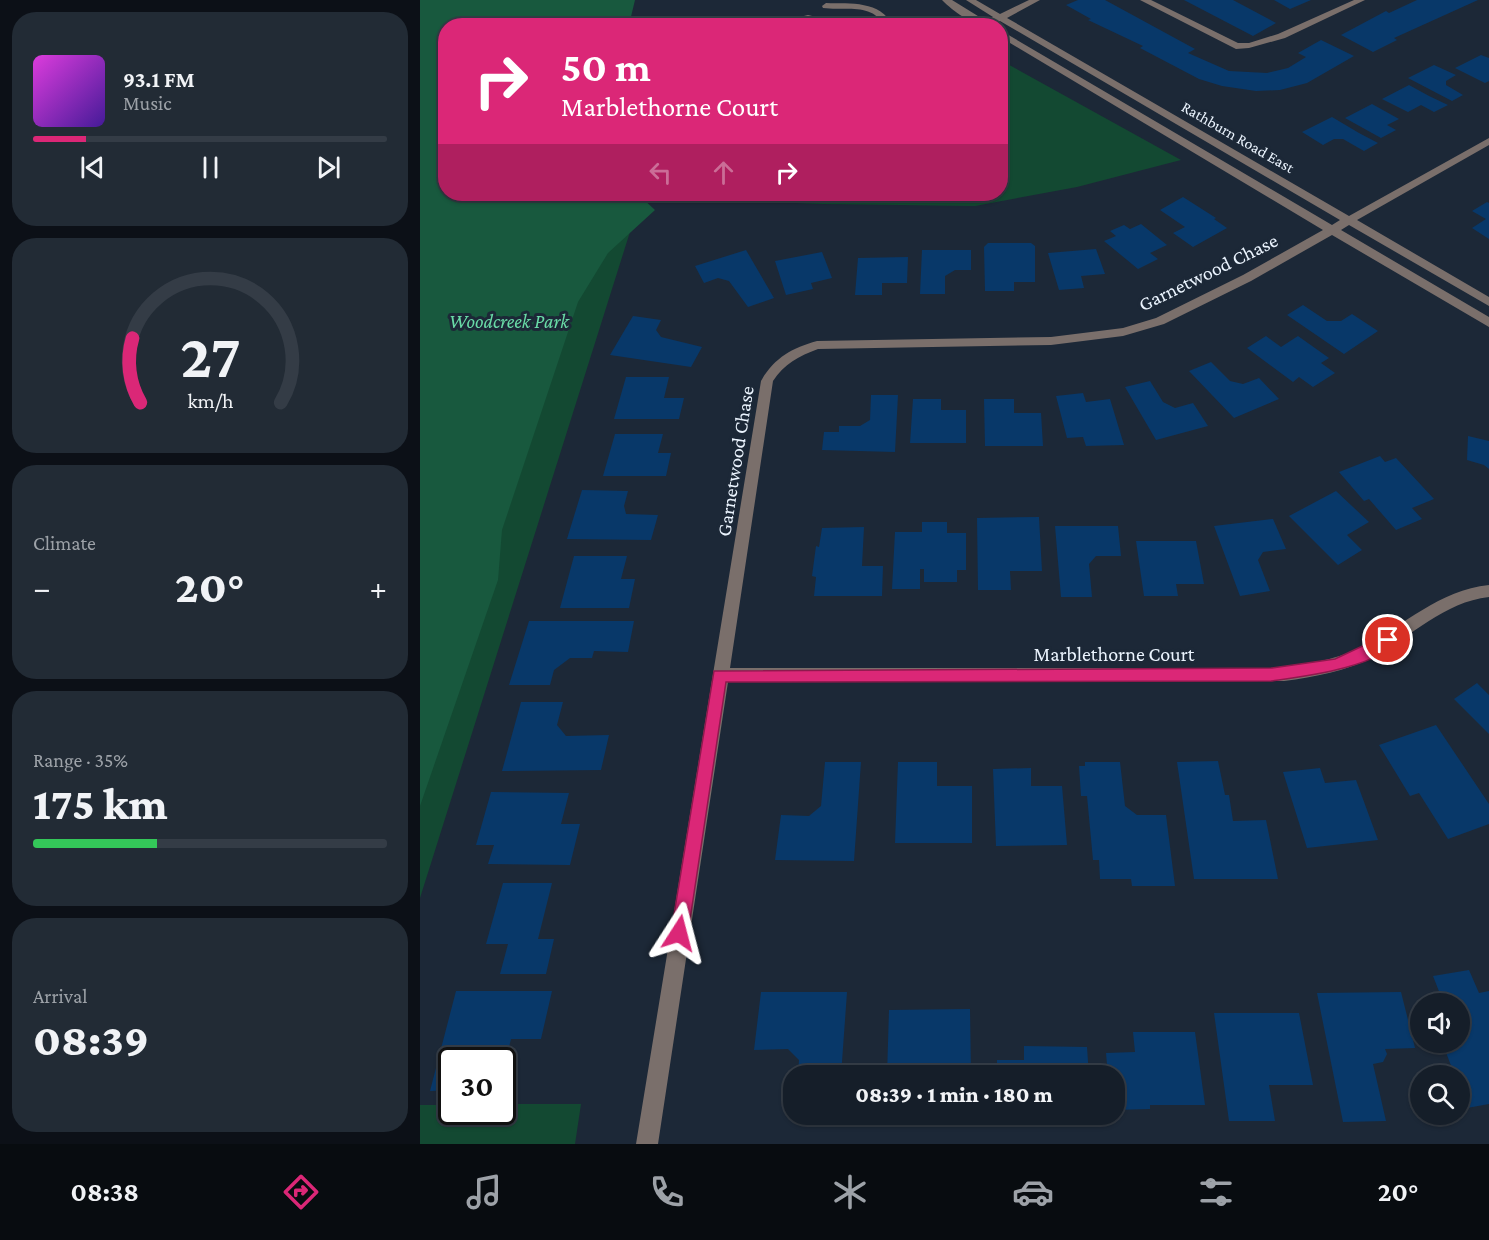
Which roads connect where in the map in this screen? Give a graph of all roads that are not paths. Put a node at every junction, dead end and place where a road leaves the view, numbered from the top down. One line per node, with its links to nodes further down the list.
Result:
1 (946, 0): 9 (street)
2 (970, 0): 7 (street, Rathburn Road East)
3 (1036, 0): 7 (street)
4 (1144, 0): 5 (street)
5 (1361, 0)
6 (826, 6): 8 (street)
7 (1000, 17)
8 (884, 18)
9 (974, 18)
10 (1008, 22): 13 (street, Rathburn Road East)
11 (1008, 38): 14 (street, Rathburn Road East)
12 (1489, 141): 13 (street, Garnetwood Chase)
13 (1349, 221): 14 (street, Garnetwood Chase); 15 (street, Rathburn Road East)
14 (1330, 231): 16 (street, Rathburn Road East); 18 (street, Garnetwood Chase)
15 (1489, 302)
16 (1489, 323)
17 (1489, 591): 18 (street, Marblethorne Court)
18 (719, 675): 19 (street, Garnetwood Chase)
19 (647, 1144)

